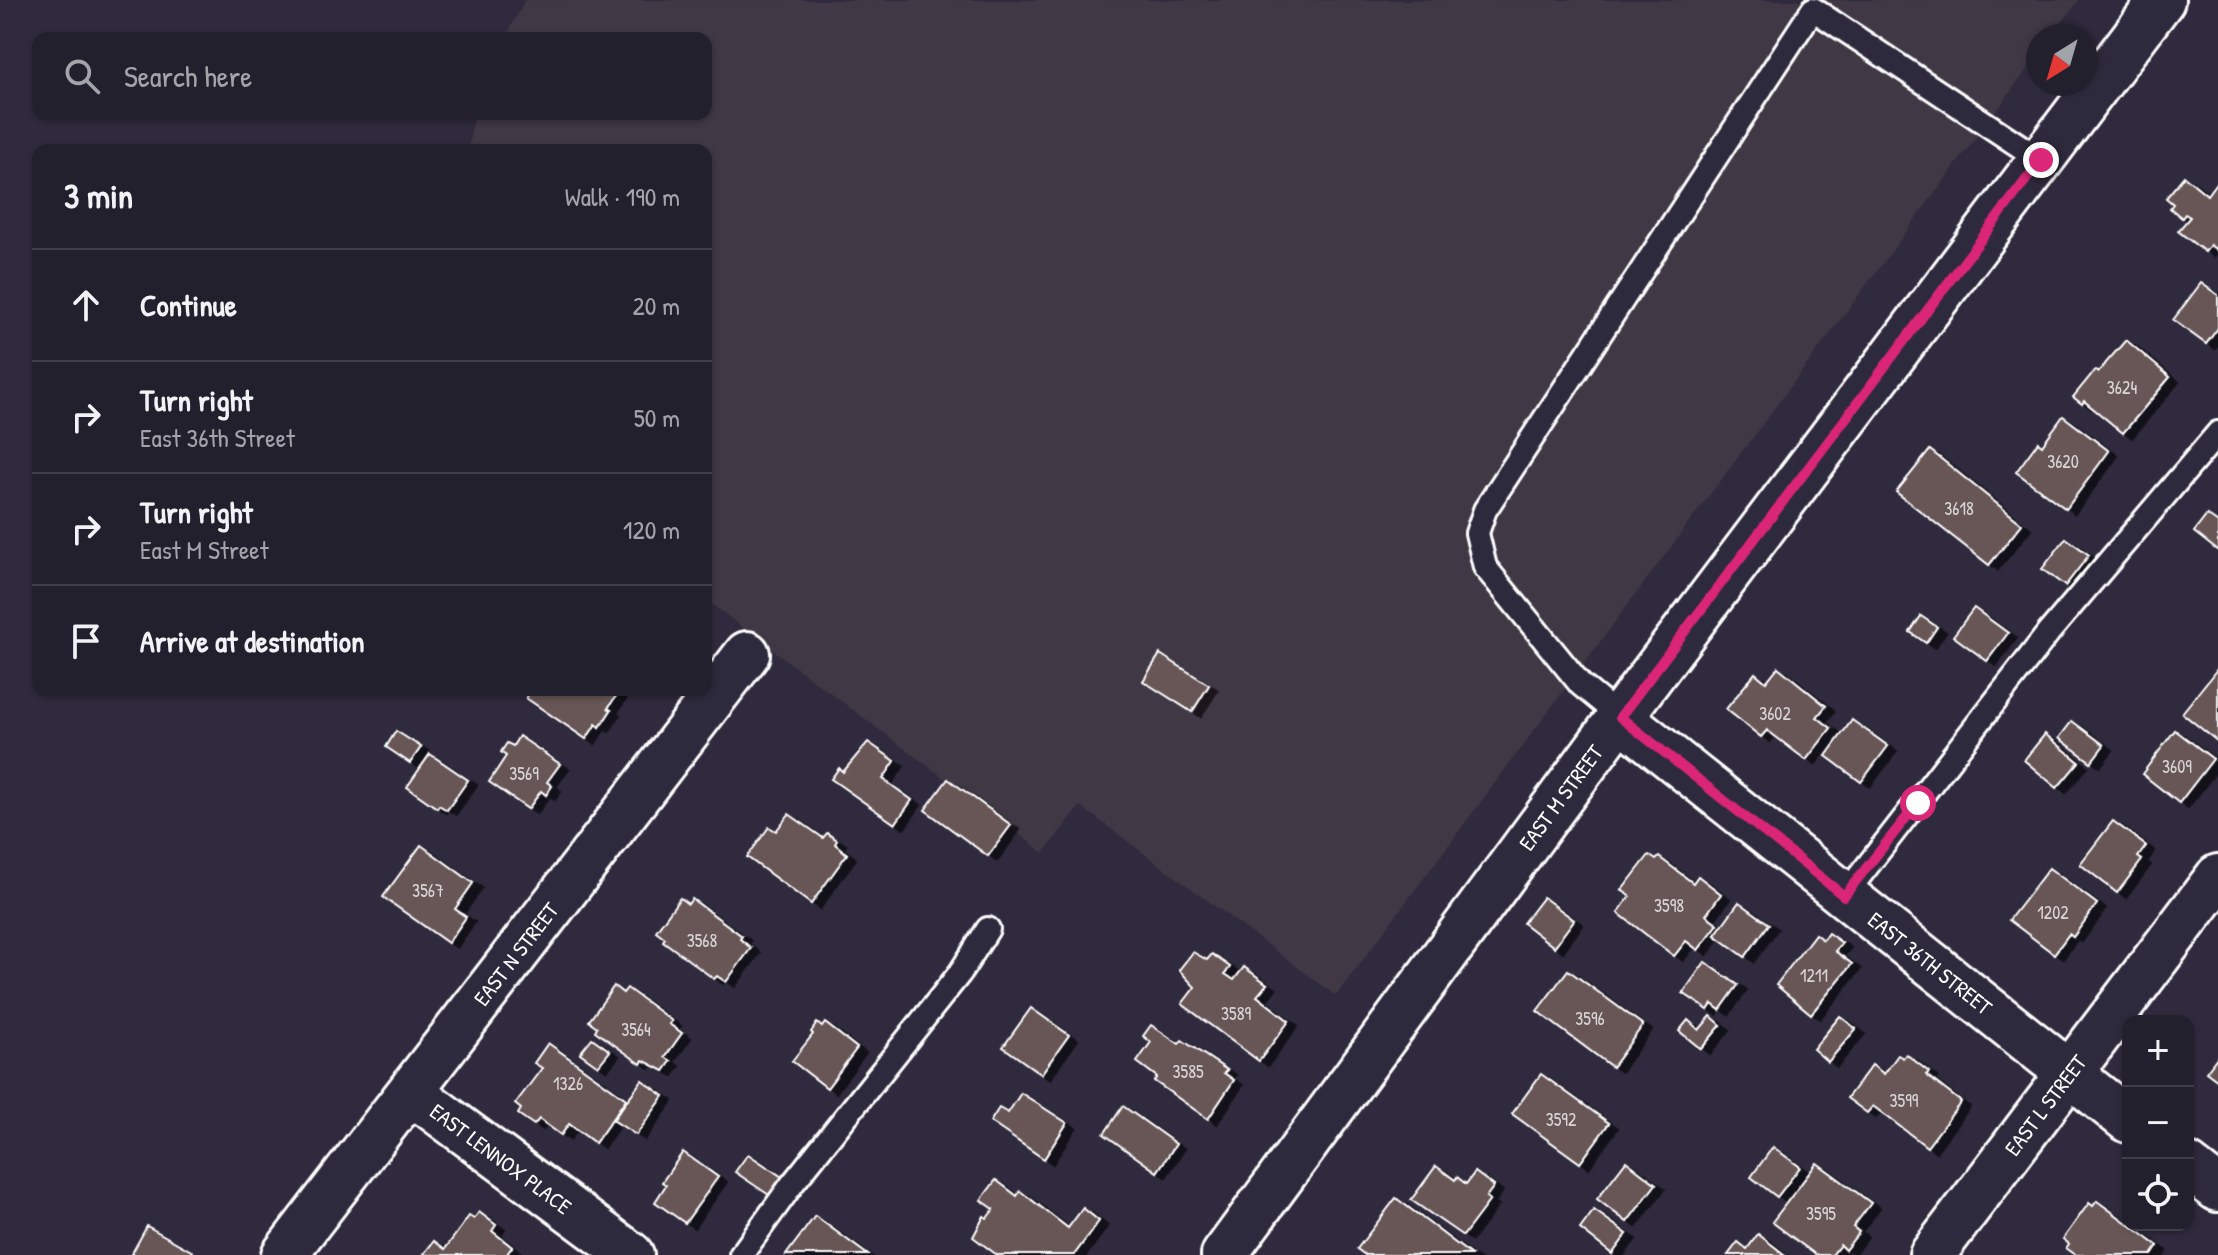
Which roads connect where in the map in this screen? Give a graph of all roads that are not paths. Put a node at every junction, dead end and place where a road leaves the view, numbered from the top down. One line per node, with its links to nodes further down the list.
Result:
1 (2162, 0): 2 (street, EAST M STREET)
2 (2041, 160): 5 (street, EAST M STREET); 5 (lane)
3 (2218, 433): 7 (lane)
4 (747, 654): 10 (street, EAST N STREET)
5 (1620, 717): 7 (street, EAST 36TH STREET); 17 (street, EAST M STREET)
6 (2218, 877): 9 (street, EAST L STREET)
7 (1844, 896): 9 (street, EAST 36TH STREET)
8 (988, 929): 16 (lane)
9 (2067, 1074): 11 (street, EAST 36TH STREET); 18 (street, EAST L STREET)
10 (411, 1092): 14 (street, EAST N STREET); 15 (street, EAST LENNOX PLACE)
11 (2122, 1115)
12 (2194, 1171): 13 (street)
13 (2218, 1189)
14 (284, 1255)
15 (631, 1255)
16 (741, 1255)
17 (1224, 1255)
18 (1932, 1255)

